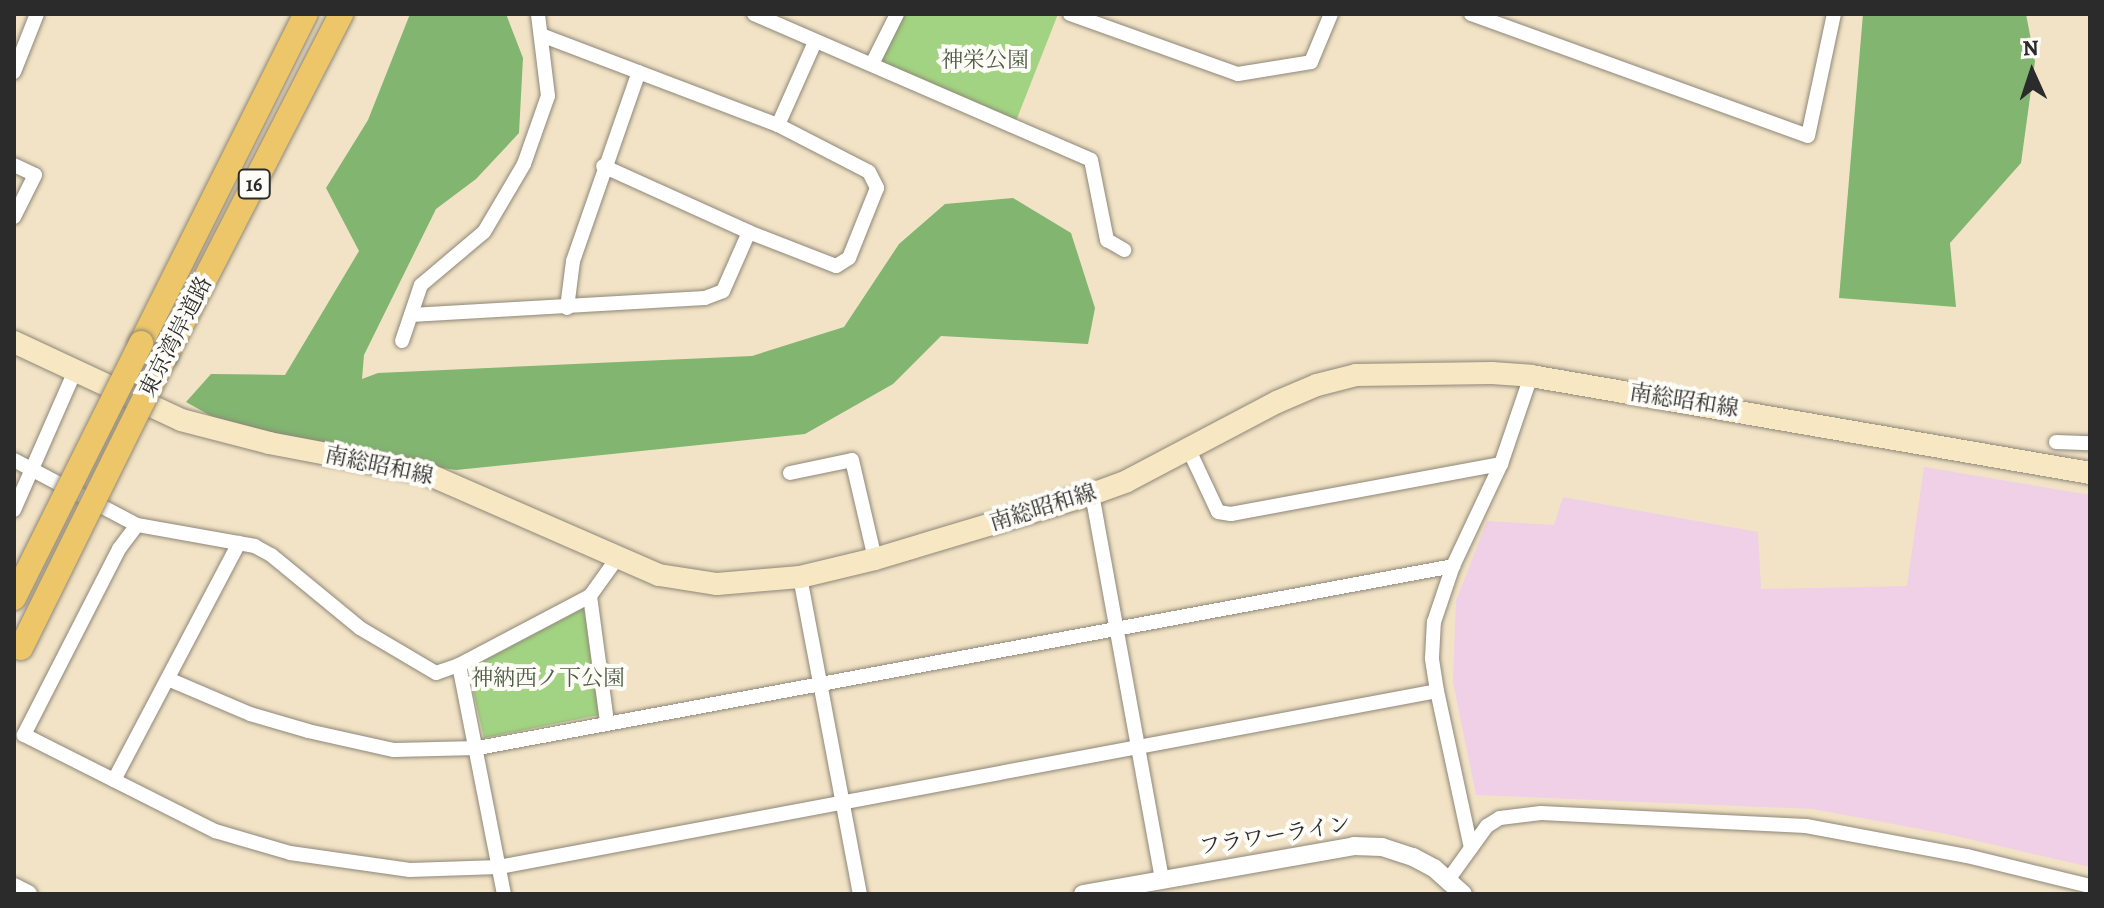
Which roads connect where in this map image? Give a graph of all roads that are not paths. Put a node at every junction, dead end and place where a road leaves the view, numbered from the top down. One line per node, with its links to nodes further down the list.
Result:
1 (37, 14): 14 (street)
2 (306, 14): 45 (highway, 東京湾岸道路 / 16, bridge)
3 (341, 14): 47 (highway, 東京湾岸道路 / 16, bridge)
4 (538, 14): 11 (street)
5 (754, 14): 12 (street)
6 (897, 14): 13 (street)
7 (1070, 14): 8 (street)
8 (1331, 14)
9 (1471, 14): 10 (street)
10 (1834, 14)
11 (541, 35): 15 (street); 23 (street)
12 (815, 42): 13 (street); 16 (street)
13 (872, 64): 21 (street)
14 (14, 72)
15 (639, 72): 16 (street); 18 (street)
16 (778, 125): 20 (street)
17 (14, 165): 19 (street)
18 (603, 166): 20 (street); 22 (street)
19 (14, 217)
20 (749, 232): 22 (street)
21 (1124, 250)
22 (567, 308): 23 (street)
23 (411, 315): 24 (street)
24 (402, 341)
25 (14, 342): 26 (main road, 南総昭和線)
26 (74, 373): 33 (street); 40 (main road, 南総昭和線)
27 (1531, 376): 30 (main road, 南総昭和線); 32 (street); 35 (main road, 南総昭和線)
28 (2056, 442): 29 (street)
29 (2090, 443)
30 (1189, 450): 32 (street); 36 (main road, 南総昭和線)
31 (14, 460): 33 (street)
32 (1501, 464): 42 (street)
33 (32, 471): 37 (street); 38 (street)
34 (790, 473): 41 (street)
35 (2090, 473)
36 (1092, 494): 41 (main road, 南総昭和線); 46 (street)
37 (14, 510)
38 (137, 525): 39 (street); 55 (street)
39 (239, 543): 48 (street); 49 (street)
40 (618, 557): 43 (main road, 南総昭和線); 44 (street)
41 (875, 559): 43 (main road, 南総昭和線)
42 (1453, 566): 46 (street); 51 (street)
43 (800, 577): 50 (street)
44 (590, 596): 48 (street); 52 (street)
45 (14, 598)
46 (1117, 627): 50 (street); 53 (street)
47 (14, 661)
48 (459, 665): 54 (street)
49 (168, 679): 54 (street); 55 (street)
50 (820, 683): 52 (street); 56 (street)
51 (1437, 691): 53 (street); 57 (street)
52 (607, 721): 54 (street)
53 (1138, 746): 56 (street); 59 (street)
54 (478, 748): 58 (street)
55 (114, 780): 58 (street)
56 (842, 803): 58 (street); 65 (street)
57 (1471, 848): 60 (street); 61 (street)
58 (499, 867): 64 (street)
59 (1162, 879): 60 (street, フラワーライン); 66 (street, フラワーライン)
60 (1448, 880): 67 (street, フラワーライン)
61 (2090, 886)
62 (14, 887): 63 (street)
63 (28, 894)
64 (504, 894)
65 (860, 894)
66 (1083, 894)
67 (1463, 894)

